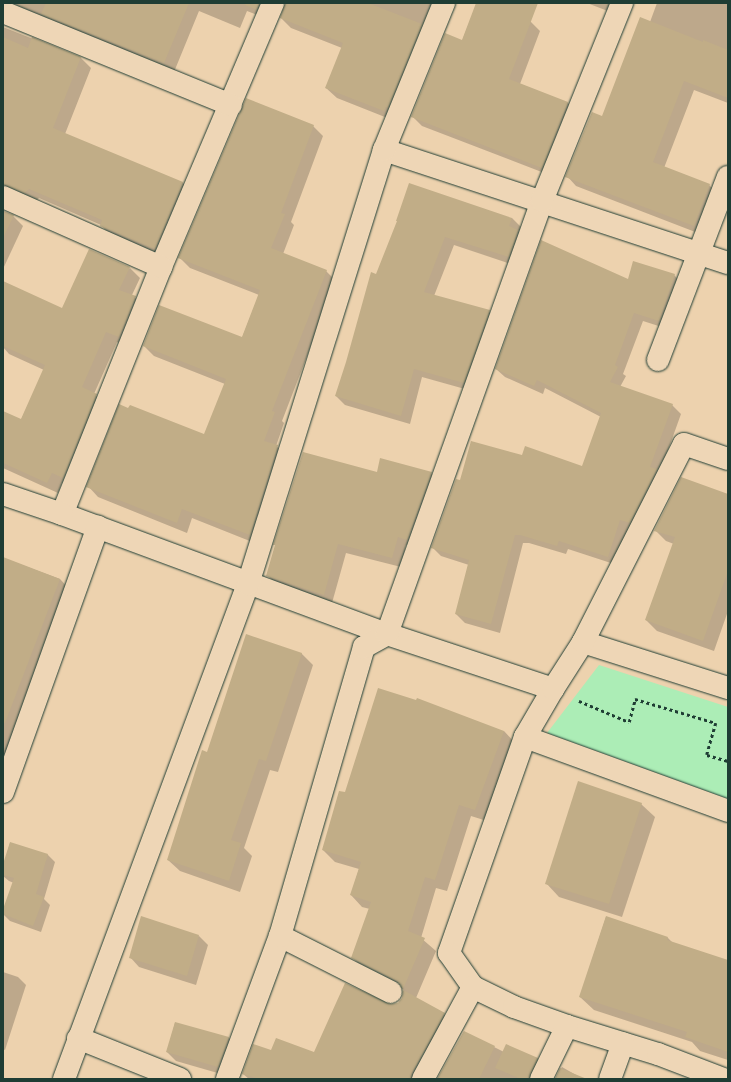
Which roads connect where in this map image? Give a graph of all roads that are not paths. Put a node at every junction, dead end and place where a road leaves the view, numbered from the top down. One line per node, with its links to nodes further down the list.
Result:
1 (273, 3): 5 (street)
2 (444, 3): 6 (street)
3 (622, 3): 9 (street)
4 (3, 12): 5 (street)
5 (231, 105): 12 (street)
6 (384, 150): 9 (street); 18 (street)
7 (728, 177): 10 (street)
8 (3, 197): 12 (street)
9 (542, 201): 10 (street); 19 (street)
10 (698, 253): 11 (street); 13 (street)
11 (728, 263)
12 (161, 267): 16 (street)
13 (658, 360)
14 (728, 459): 20 (street)
15 (3, 494): 16 (street)
16 (62, 514): 17 (street)
17 (98, 527): 18 (street); 24 (street)
18 (248, 584): 19 (street); 30 (street)
19 (387, 634): 22 (street); 26 (street)
20 (583, 642): 21 (street); 22 (street)
21 (728, 688)
22 (552, 689): 23 (street)
23 (524, 737): 25 (street); 27 (street)
24 (3, 792)
25 (728, 811)
26 (280, 936): 28 (street); 34 (street)
27 (472, 987): 29 (street); 35 (street)
28 (392, 992)
29 (567, 1026): 31 (street); 36 (street)
30 (78, 1038): 32 (street); 33 (street)
31 (623, 1043): 37 (street); 38 (street)
32 (64, 1079)
33 (180, 1079)
34 (227, 1079)
35 (423, 1079)
36 (541, 1079)
37 (610, 1079)
38 (723, 1079)

